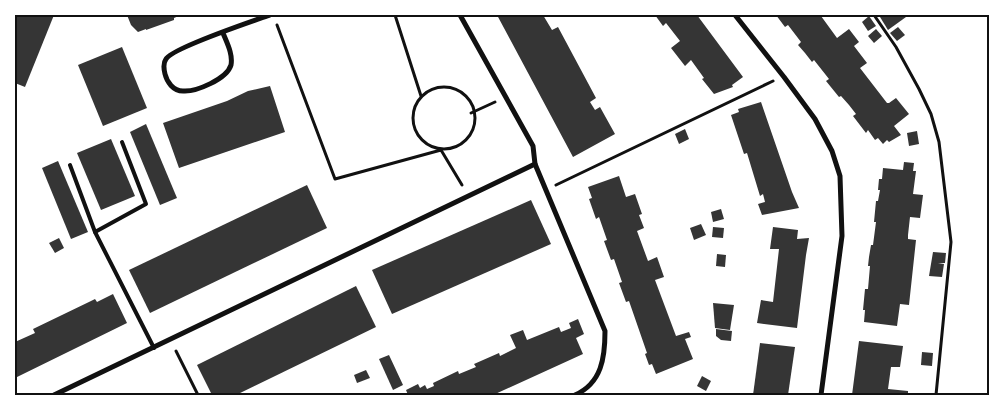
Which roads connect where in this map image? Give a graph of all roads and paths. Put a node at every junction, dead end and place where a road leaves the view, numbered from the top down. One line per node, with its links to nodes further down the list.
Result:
1 (270, 15): 7 (street)
2 (395, 15): 9 (path)
3 (460, 15): 10 (street)
4 (735, 15): 8 (street)
5 (874, 15): 25 (path)
6 (277, 24): 13 (path)
7 (223, 33): 7 (street)
8 (784, 77): 16 (path); 24 (street)
9 (421, 96): 11 (path); 13 (path)
10 (506, 96): 11 (path); 14 (street)
11 (473, 112): 13 (path)
12 (122, 142): 18 (lane)
13 (441, 150): 17 (path)
14 (534, 164): 16 (street); 17 (street)
15 (70, 165): 18 (lane)
16 (546, 189): 23 (street)
17 (469, 196): 19 (street)
18 (95, 232): 20 (lane)
19 (171, 340): 20 (street); 22 (path)
20 (154, 348): 21 (street)
21 (54, 395)
22 (198, 395)
23 (575, 395)
24 (821, 395)
25 (936, 395)

